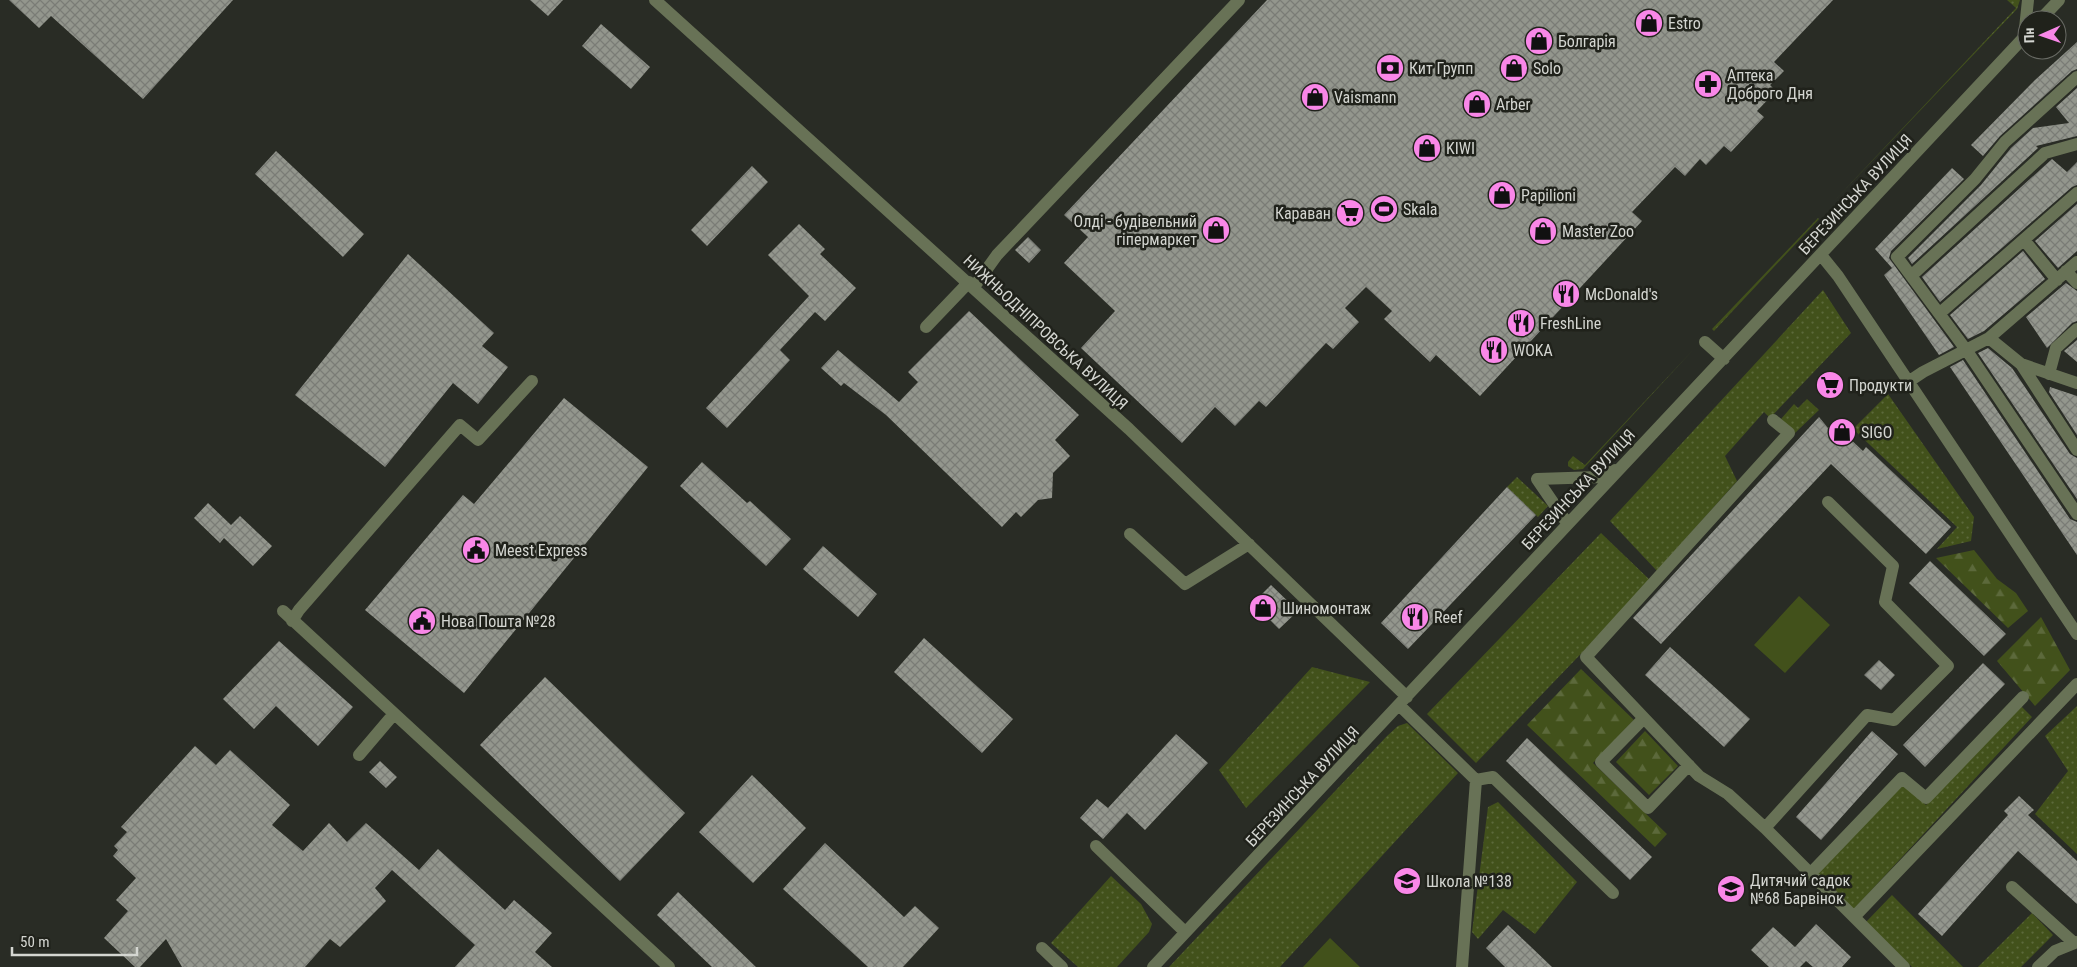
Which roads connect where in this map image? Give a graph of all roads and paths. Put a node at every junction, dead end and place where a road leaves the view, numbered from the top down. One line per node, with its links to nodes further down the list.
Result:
1 (655, 0): 14 (street, НИЖНЬОДНІПРОВСЬКА ВУЛИЦЯ)
2 (1239, 0): 14 (street)
3 (2059, 0): 4 (street)
4 (2050, 10)
5 (2017, 45): 10 (street, БЕРЕЗИНСЬКА ВУЛИЦЯ)
6 (2077, 77): 13 (street)
7 (2077, 144): 13 (street)
8 (2077, 193): 9 (street)
9 (2024, 240): 12 (street); 16 (street)
10 (1821, 255): 22 (street, БЕРЕЗИНСЬКА ВУЛИЦЯ); 26 (street)
11 (2077, 262): 12 (street)
12 (2062, 275): 15 (street); 19 (street)
13 (1911, 276): 16 (street)
14 (971, 284): 17 (street); 35 (street, НИЖНЬОДНІПРОВСЬКА ВУЛИЦЯ)
15 (2077, 284)
16 (1940, 313): 21 (street)
17 (926, 327)
18 (2077, 330): 24 (street)
19 (1989, 338): 21 (street); 23 (street)
20 (1705, 342): 22 (street)
21 (1967, 351): 26 (street); 32 (street)
22 (1724, 359): 30 (street, БЕРЕЗИНСЬКА ВУЛИЦЯ)
23 (2021, 364): 24 (street); 29 (street)
24 (2049, 374): 27 (street)
25 (532, 381): 37 (street)
26 (1908, 382): 38 (street)
27 (2077, 383)
28 (1773, 420): 43 (street)
29 (2077, 450)
30 (1620, 468): 33 (street, БЕРЕЗИНСЬКА ВУЛИЦЯ); 33 (street)
31 (1828, 502): 47 (street)
32 (2077, 514)
33 (1567, 523): 41 (street, БЕРЕЗИНСЬКА ВУЛИЦЯ)
34 (1130, 534): 35 (street)
35 (1249, 544): 41 (street, НИЖНЬОДНІПРОВСЬКА ВУЛИЦЯ)
36 (282, 611): 37 (street)
37 (292, 620): 42 (street)
38 (2077, 634)
39 (2077, 684): 52 (street)
40 (2023, 697): 49 (street)
41 (1403, 701): 46 (street, НИЖНЬОДНІПРОВСЬКА ВУЛИЦЯ); 53 (street, БЕРЕЗИНСЬКА ВУЛИЦЯ)
42 (393, 715): 44 (street); 57 (street)
43 (1644, 718): 45 (street); 45 (street)
44 (359, 755)
45 (1689, 765): 47 (street)
46 (1476, 780): 51 (street); 56 (street)
47 (1765, 828): 49 (street)
48 (1096, 846): 53 (street)
49 (1810, 874): 52 (street)
50 (2012, 887): 54 (street)
51 (1613, 893)
52 (1854, 917): 60 (street)
53 (1185, 932): 59 (street, БЕРЕЗИНСЬКА ВУЛИЦЯ)
54 (2075, 942): 61 (street)
55 (1042, 948): 58 (street)
56 (1464, 965)
57 (669, 967)
58 (1062, 967)
59 (1153, 967)
60 (1904, 967)
61 (2038, 967)

